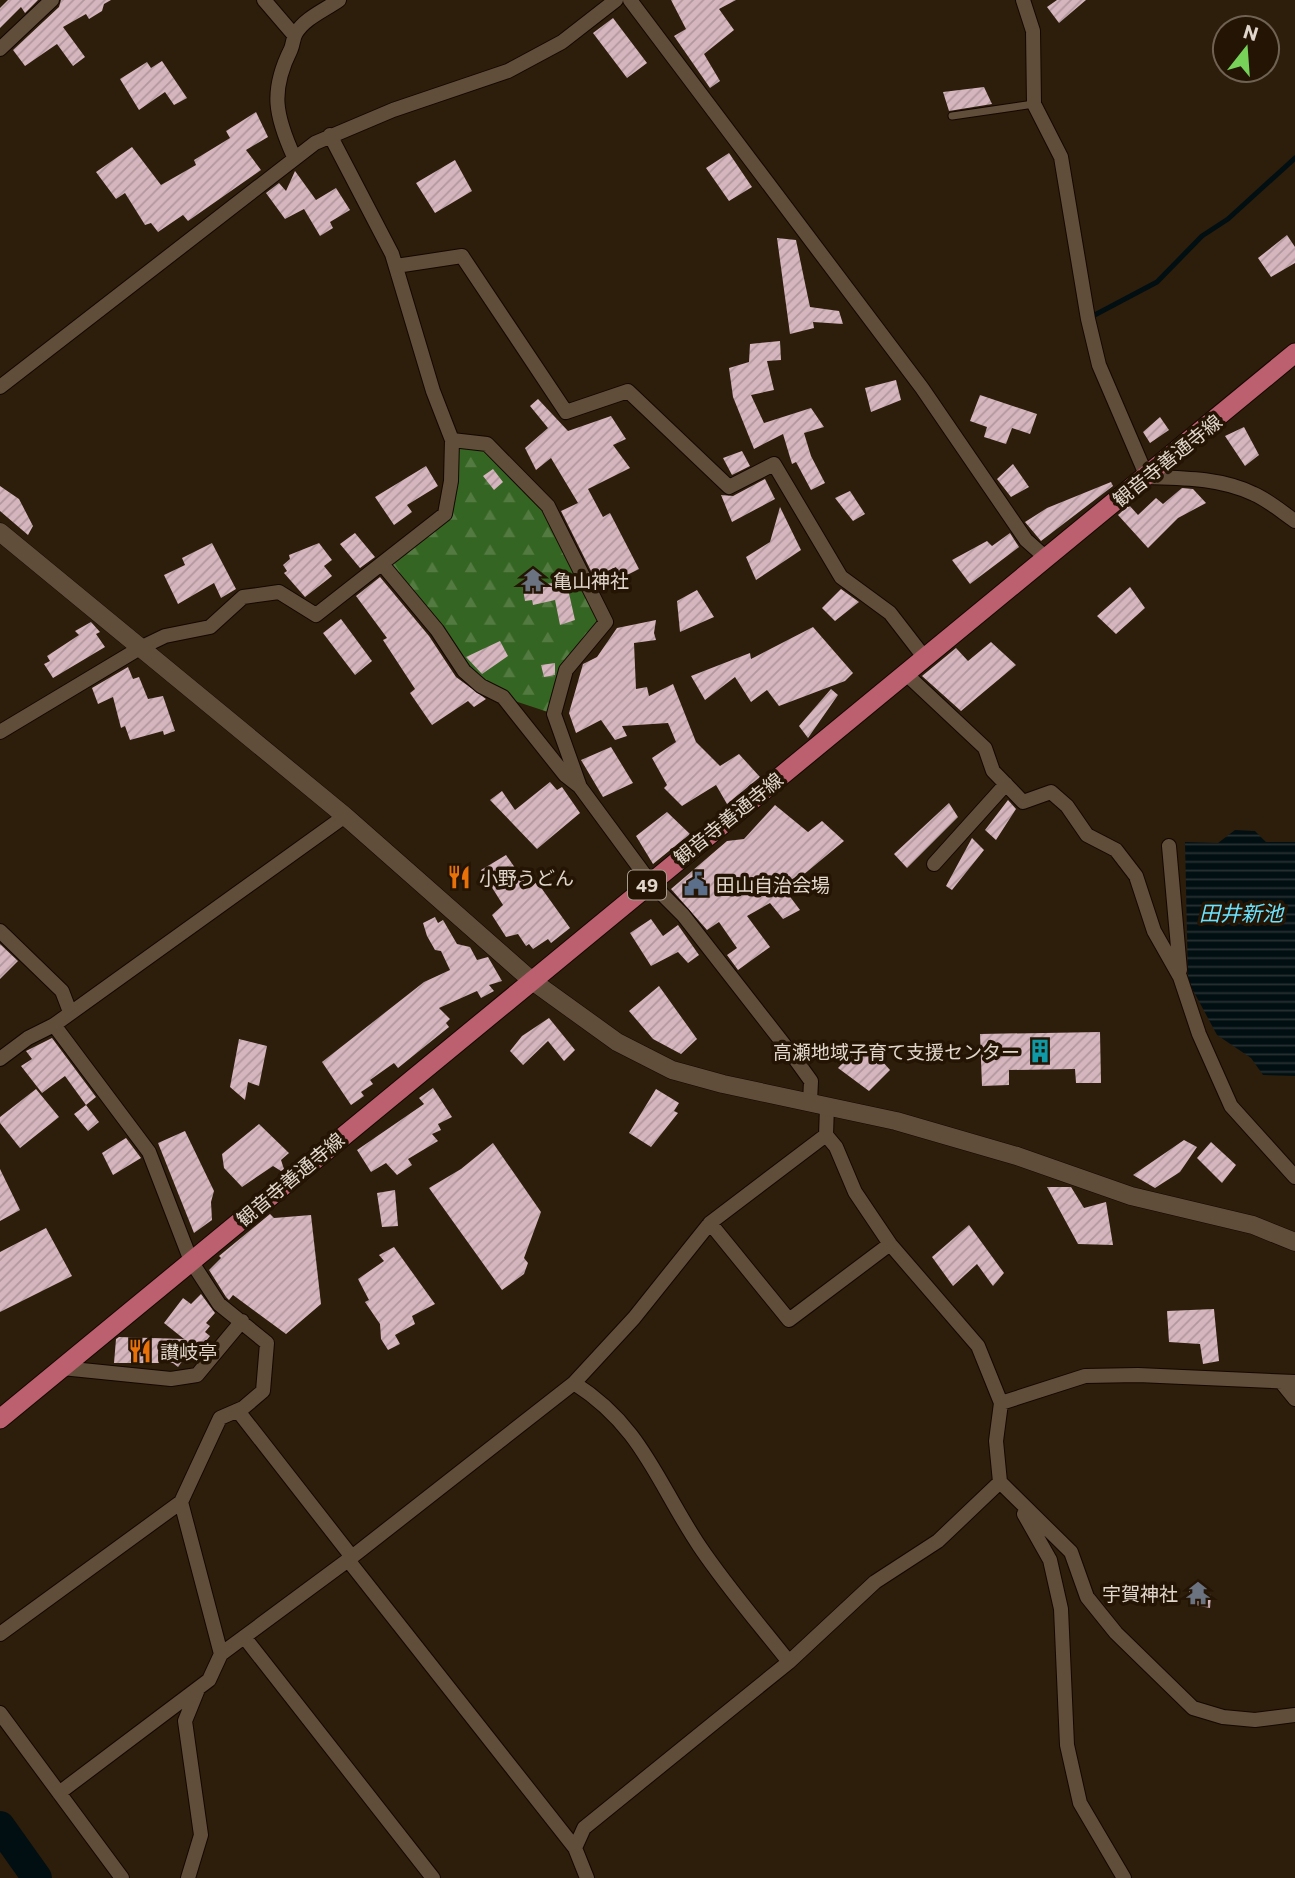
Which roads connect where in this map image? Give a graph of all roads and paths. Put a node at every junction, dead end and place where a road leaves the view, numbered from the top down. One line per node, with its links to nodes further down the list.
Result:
1 (52, 0): 8 (street)
2 (264, 0): 7 (street)
3 (339, 0): 7 (street)
4 (616, 0): 11 (street)
5 (630, 0): 20 (street)
6 (1023, 0): 9 (street)
7 (294, 35): 12 (street)
8 (2, 43)
9 (1034, 104): 10 (lane); 17 (street)
10 (951, 116)
11 (330, 135): 12 (street); 13 (street)
12 (294, 157): 15 (street)
13 (396, 266): 16 (street); 23 (street)
14 (1295, 353): 17 (main road, 観音寺善通寺線 / 49)
15 (0, 387)
16 (452, 440): 21 (street); 27 (street)
17 (1147, 477): 18 (street); 20 (main road, 観音寺善通寺線 / 49)
18 (1295, 521)
19 (0, 532): 22 (street)
20 (1045, 557): 23 (main road, 観音寺善通寺線 / 49)
21 (382, 564): 22 (street); 27 (street)
22 (140, 648): 25 (street); 28 (street)
23 (924, 657): 24 (main road, 観音寺善通寺線 / 49)
24 (905, 673): 26 (street); 31 (main road, 観音寺善通寺線 / 49)
25 (0, 732)
26 (1006, 784): 30 (street); 33 (street)
27 (580, 787): 31 (street)
28 (345, 816): 34 (street); 35 (street)
29 (1169, 846): 33 (street)
30 (934, 864)
31 (650, 882): 34 (main road, 観音寺善通寺線 / 49); 38 (street)
32 (0, 930): 35 (street)
33 (1180, 977): 40 (street)
34 (531, 980): 38 (street); 44 (main road, 観音寺善通寺線 / 49)
35 (71, 1012): 36 (street)
36 (54, 1025): 37 (street); 44 (street)
37 (0, 1059)
38 (818, 1104): 39 (street); 42 (street)
39 (826, 1135): 41 (street); 43 (street)
40 (1295, 1177)
41 (710, 1223): 43 (street); 48 (street)
42 (1295, 1242)
43 (890, 1244): 50 (street)
44 (191, 1261): 45 (street); 46 (main road, 観音寺善通寺線 / 49)
45 (242, 1321): 46 (street); 51 (street)
46 (62, 1368): 52 (main road, 観音寺善通寺線 / 49)
47 (1288, 1382): 49 (street); 50 (street)
48 (574, 1383): 56 (street); 60 (street)
49 (1295, 1399)
50 (1001, 1403): 53 (street)
51 (238, 1411): 55 (street); 56 (street)
52 (0, 1419)
53 (1000, 1482): 54 (street); 60 (street)
54 (1017, 1501): 63 (street); 70 (street)
55 (181, 1502): 57 (street); 59 (street)
56 (350, 1558): 58 (street); 65 (street)
57 (0, 1634)
58 (245, 1638): 59 (street); 68 (street)
59 (220, 1654): 61 (street)
60 (789, 1662): 65 (street)
61 (198, 1688): 64 (street); 67 (street)
62 (0, 1713): 64 (street)
63 (1295, 1715)
64 (59, 1793): 66 (street)
65 (575, 1847): 69 (street)
66 (122, 1878)
67 (188, 1878)
68 (432, 1878)
69 (587, 1878)
70 (1124, 1878)

